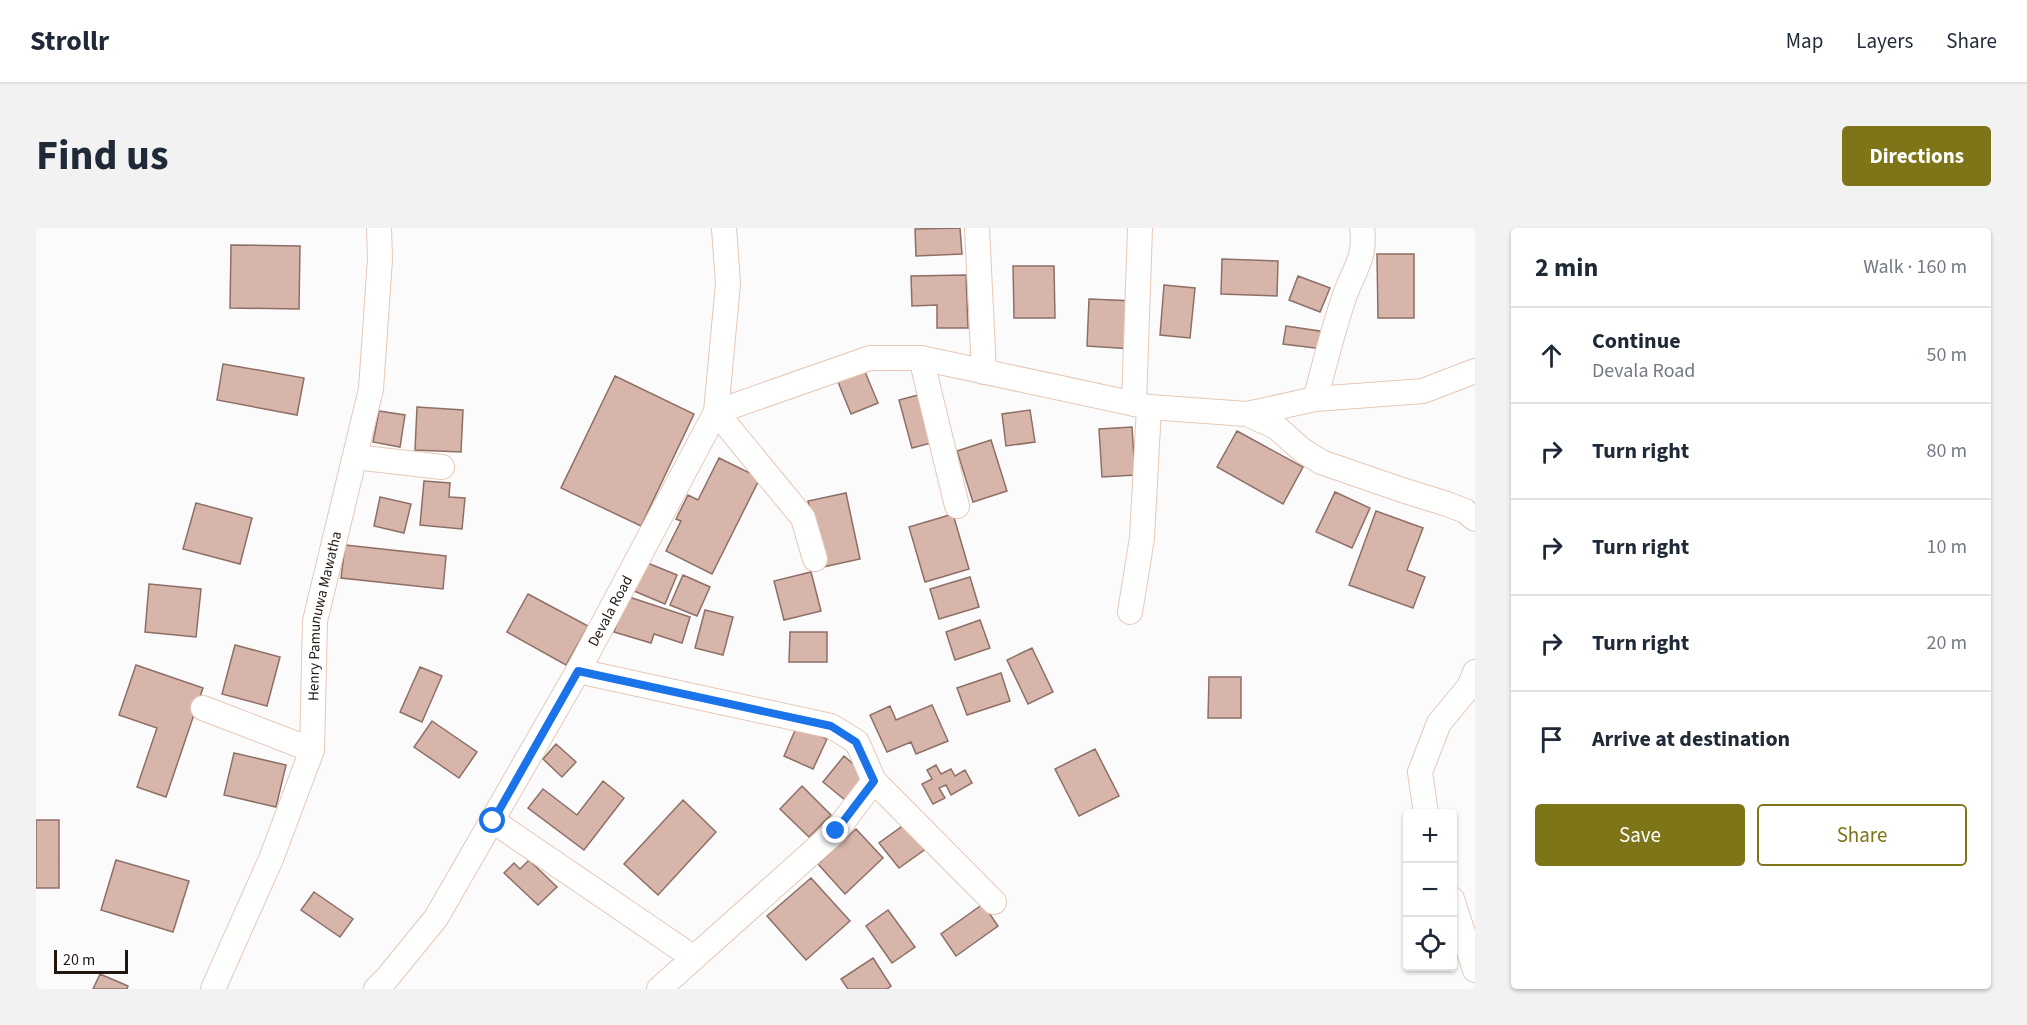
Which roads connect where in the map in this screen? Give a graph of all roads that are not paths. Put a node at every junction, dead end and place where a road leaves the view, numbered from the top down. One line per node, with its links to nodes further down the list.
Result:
1 (379, 228): 13 (street, Henry Pamunuwa Mawatha)
2 (724, 228): 11 (street, Devala Road)
3 (977, 228): 8 (street)
4 (1140, 228): 10 (street)
5 (1362, 228): 9 (street)
6 (921, 358): 8 (street); 11 (street); 15 (street)
7 (1475, 371): 9 (street)
8 (984, 372): 10 (street)
9 (1315, 399): 12 (street)
10 (1141, 406): 12 (street); 18 (street)
11 (716, 412): 17 (street); 19 (street, Devala Road)
12 (1247, 414): 16 (street)
13 (355, 457): 14 (street); 22 (street, Henry Pamunuwa Mawatha)
14 (442, 467)
15 (957, 506)
16 (1475, 519)
17 (816, 560)
18 (1130, 612)
19 (578, 671): 23 (street); 25 (street, Devala Road)
20 (1475, 672): 24 (street)
21 (203, 708): 22 (street)
22 (312, 750): 30 (street, Henry Pamunuwa Mawatha)
23 (874, 781): 26 (street); 28 (street)
24 (1425, 809)
25 (493, 821): 28 (street); 31 (street, Devala Road)
26 (994, 902)
27 (1457, 914): 29 (street)
28 (694, 958): 32 (street)
29 (1475, 970)
30 (213, 989)
31 (376, 989)
32 (659, 989)

